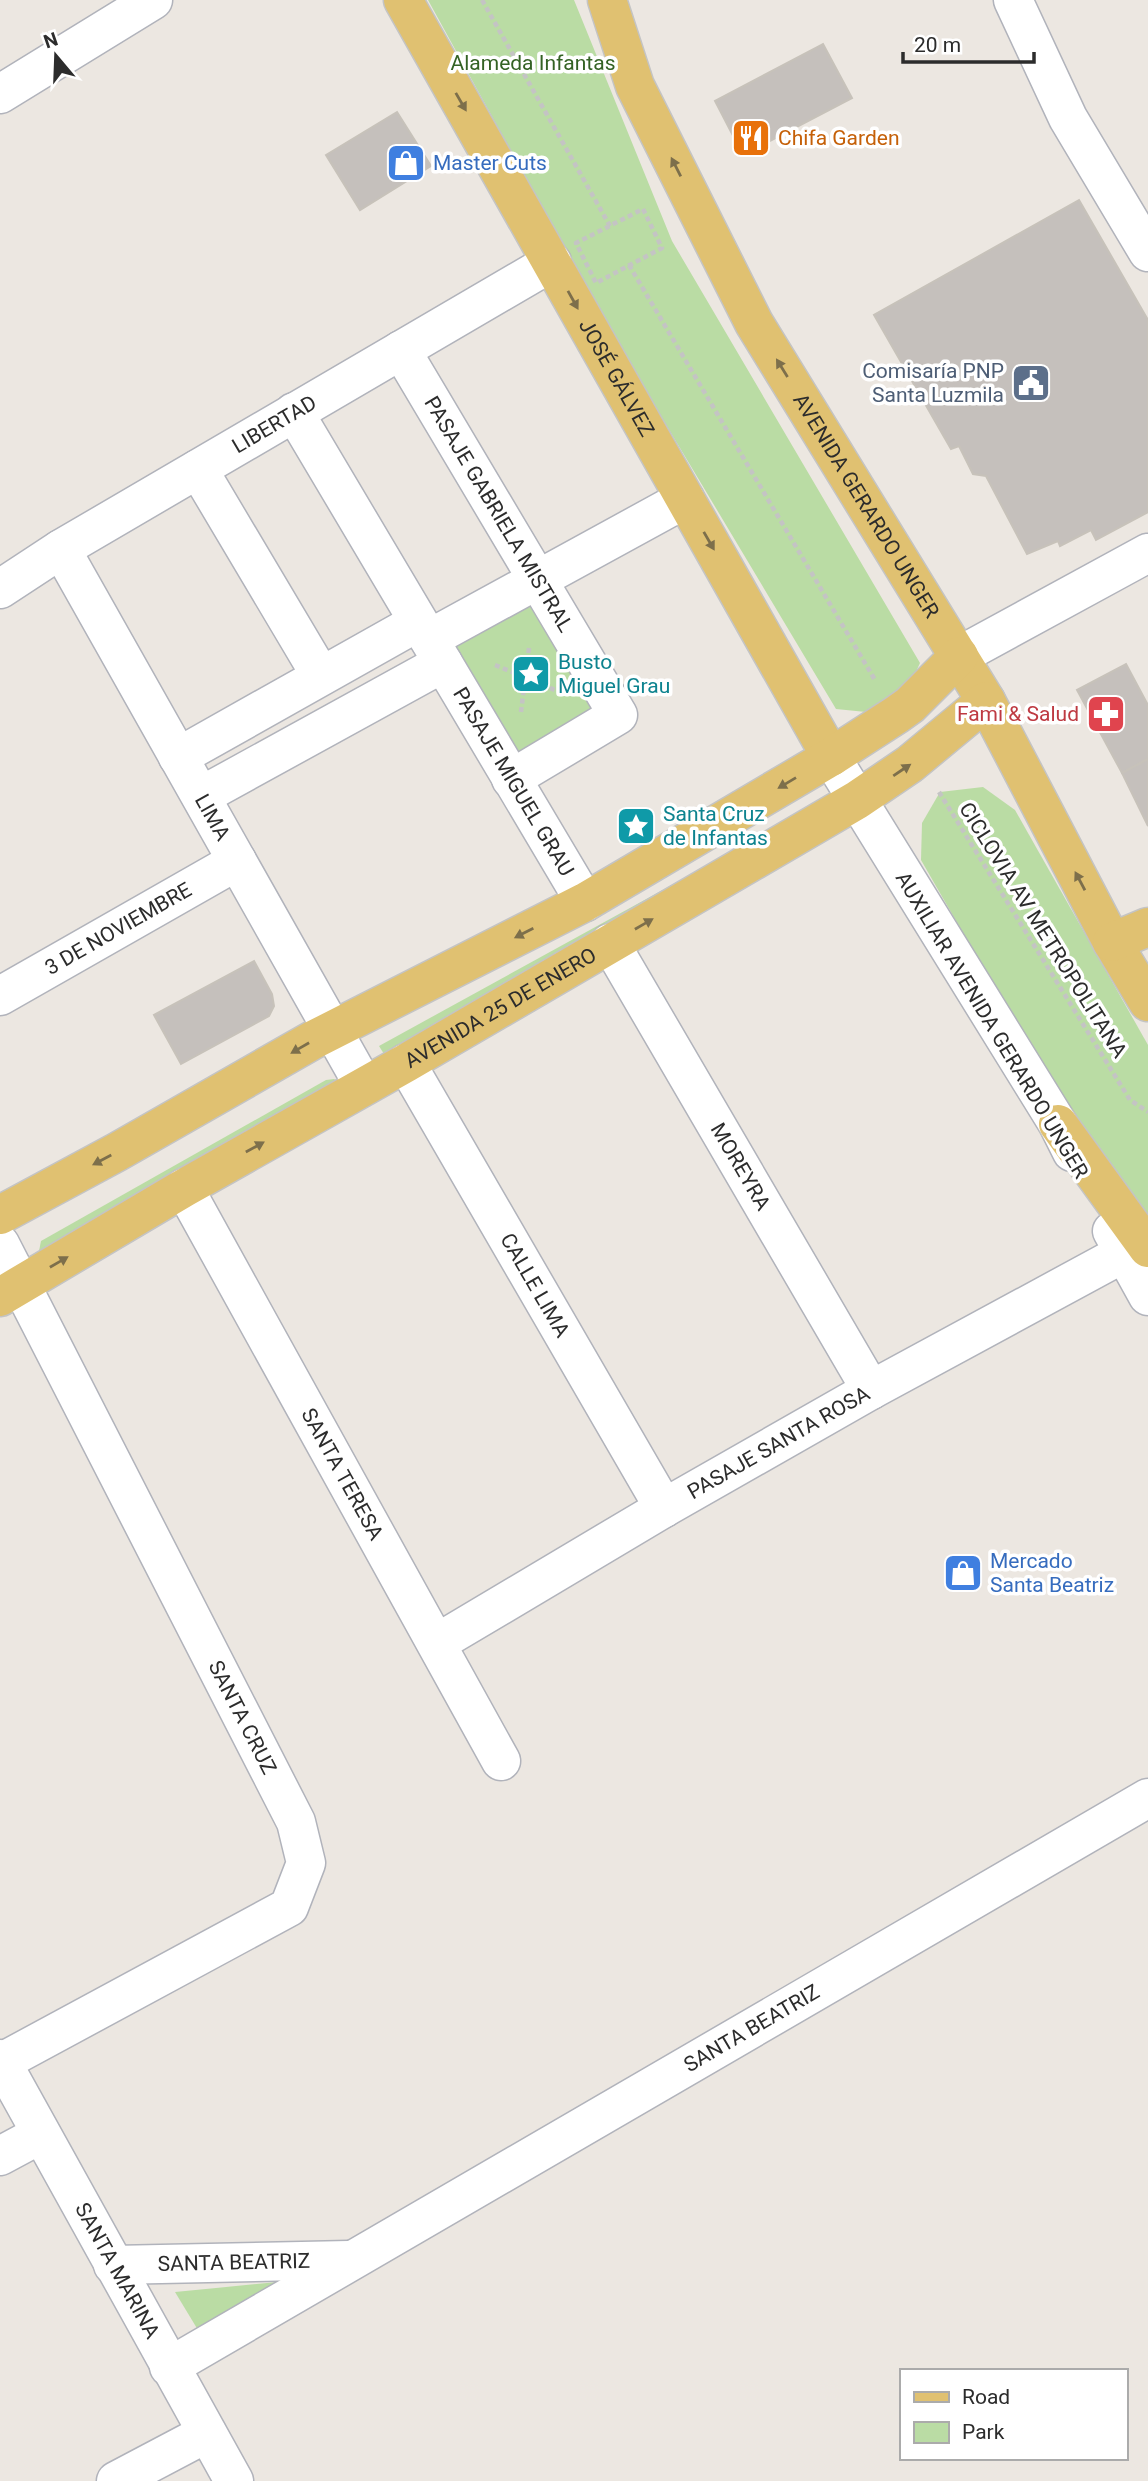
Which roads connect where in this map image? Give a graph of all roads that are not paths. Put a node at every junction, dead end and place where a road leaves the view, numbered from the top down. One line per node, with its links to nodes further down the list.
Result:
1 (152, 0): 5 (street)
2 (403, 0): 7 (main road, JOSÉ GÁLVEZ, one-way to 7)
3 (607, 0): 17 (main road, AVENIDA GERARDO UNGER, one-way to 3)
4 (1013, 0): 6 (street)
5 (0, 94)
6 (1148, 252)
7 (552, 262): 8 (street, LIBERTAD); 11 (main road, JOSÉ GÁLVEZ, one-way to 11)
8 (401, 350): 9 (street, LIBERTAD); 14 (street, PASAJE GABRIELA MISTRAL)
9 (294, 412): 10 (street, LIBERTAD); 16 (street, PASAJE MIGUEL GRAU)
10 (198, 469): 12 (street, LIBERTAD); 18 (street)
11 (685, 499): 14 (street, PASAJE MIGUEL GRAU); 21 (main road, JOSÉ GÁLVEZ, one-way to 21)
12 (61, 549): 15 (street, LIBERTAD); 20 (street, LIMA)
13 (1148, 553): 17 (street)
14 (537, 580): 16 (street, PASAJE MIGUEL GRAU); 22 (street, PASAJE GABRIELA MISTRAL)
15 (0, 589)
16 (430, 641): 18 (street, PASAJE MIGUEL GRAU); 22 (street, PASAJE MIGUEL GRAU); 23 (street, PASAJE MIGUEL GRAU)
17 (959, 656): 19 (main road, AVENIDA GERARDO UNGER); 21 (main road)
18 (321, 676): 20 (street, PASAJE MIGUEL GRAU)
19 (986, 701): 24 (main road, AVENIDA 25 DE ENERO, one-way to 19); 28 (main road, AVENIDA GERARDO UNGER, one-way to 19)
20 (178, 757): 23 (street, LIMA)
21 (831, 757): 24 (street, AUXILIAR AVENIDA GERARDO UNGER); 26 (main road, one-way to 26)
22 (511, 779): 26 (street, PASAJE MIGUEL GRAU)
23 (201, 796): 25 (street, LIMA)
24 (857, 800): 29 (main road, AVENIDA 25 DE ENERO, one-way to 24); 35 (street, AUXILIAR AVENIDA GERARDO UNGER)
25 (237, 861): 30 (street, 3 DE NOVIEMBRE); 32 (street, LIMA)
26 (585, 902): 32 (main road, one-way to 32)
27 (1148, 926): 28 (main road)
28 (1112, 942): 31 (main road, AVENIDA GERARDO UNGER)
29 (610, 943): 33 (main road, AVENIDA 25 DE ENERO); 42 (street, MOREYRA)
30 (0, 996)
31 (1148, 1002)
32 (333, 1030): 34 (street, LIMA); 37 (main road, one-way to 37)
33 (406, 1063): 34 (main road, AVENIDA 25 DE ENERO); 43 (street, CALLE LIMA)
34 (364, 1086): 36 (main road, AVENIDA 25 DE ENERO, one-way to 34)
35 (1058, 1125): 39 (main road)
36 (184, 1188): 40 (main road, AVENIDA 25 DE ENERO, one-way to 36); 44 (street, SANTA TERESA)
37 (0, 1215)
38 (0, 1244): 40 (street, SANTA CRUZ)
39 (1136, 1250): 41 (street); 42 (street, PASAJE SANTA ROSA)
40 (11, 1290): 47 (street, SANTA CRUZ)
41 (1148, 1296)
42 (871, 1390): 43 (street, PASAJE SANTA ROSA)
43 (664, 1508): 44 (street, PASAJE SANTA ROSA)
44 (437, 1643): 45 (street, SANTA TERESA)
45 (501, 1761)
46 (1148, 1798): 50 (street, SANTA BEATRIZ)
47 (1, 2061): 48 (street, SANTA MARINA)
48 (41, 2134): 49 (street); 51 (street, SANTA MARINA)
49 (0, 2156)
50 (354, 2260): 51 (street, SANTA BEATRIZ); 52 (street, SANTA BEATRIZ)
51 (113, 2265): 52 (street, SANTA MARINA)
52 (169, 2367): 53 (street, SANTA MARINA)
53 (207, 2433): 54 (street); 55 (street, SANTA MARINA)
54 (116, 2481)
55 (234, 2481)

